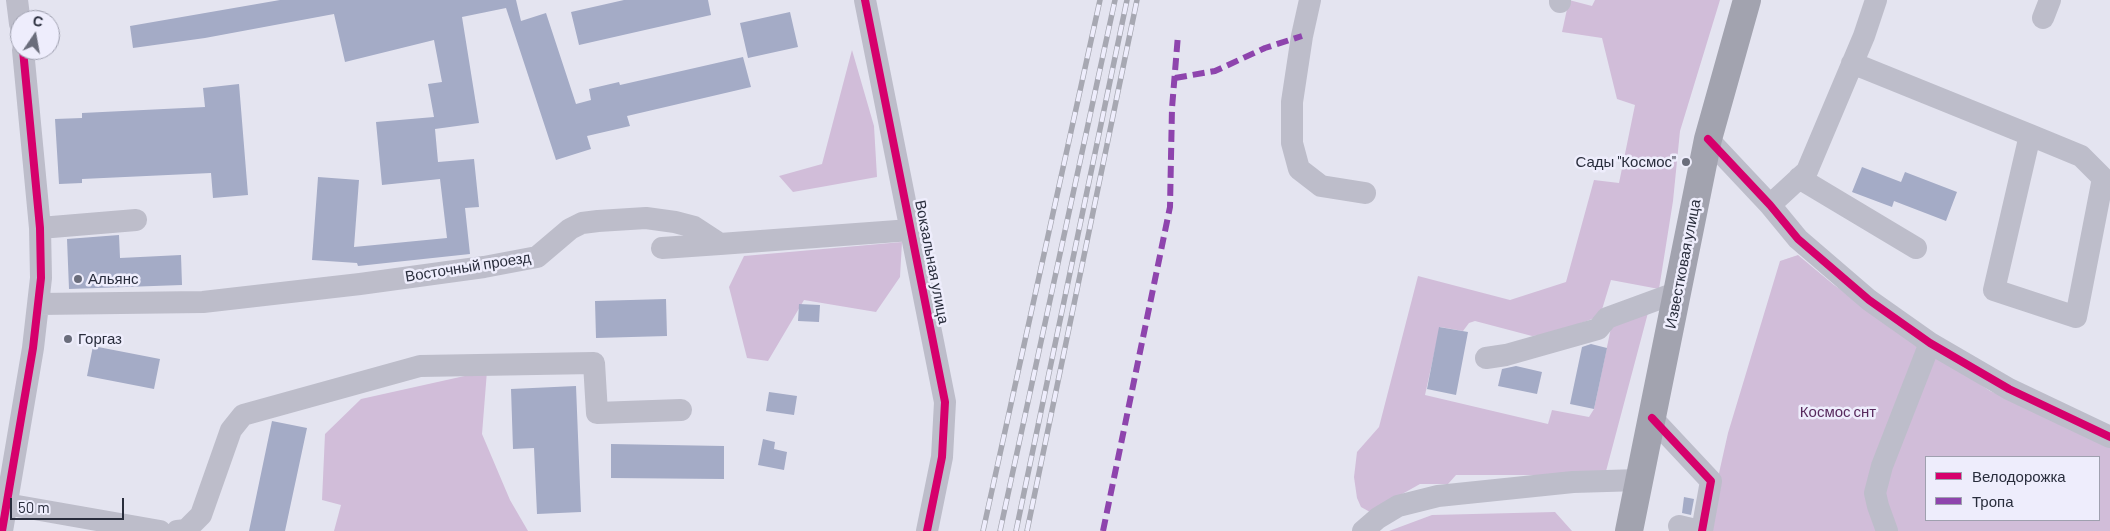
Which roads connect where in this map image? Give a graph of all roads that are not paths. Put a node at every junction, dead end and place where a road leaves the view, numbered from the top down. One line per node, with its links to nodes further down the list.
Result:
1 (865, 0): 14 (street, Вокзальная улица)
2 (1310, 0): 10 (street)
3 (1747, 0): 8 (main road, Известковая улица)
4 (1876, 0): 6 (street)
5 (24, 60): 13 (street)
6 (1852, 64): 7 (street); 9 (street)
7 (2030, 135): 7 (street)
8 (1708, 139): 11 (street); 18 (main road, Известковая улица)
9 (1800, 178): 11 (street); 17 (street)
10 (1365, 193)
11 (1770, 205): 20 (street)
12 (136, 220): 13 (street)
13 (40, 228): 19 (street)
14 (911, 230): 15 (street); 31 (street, Вокзальная улица)
15 (720, 244): 16 (street); 19 (street, Восточный проезд)
16 (662, 248)
17 (1916, 248)
18 (1678, 292): 21 (street); 23 (main road, Известковая улица)
19 (39, 304): 26 (street)
20 (1930, 342): 24 (street); 34 (street)
21 (1486, 358)
22 (681, 410): 30 (street)
23 (1652, 418): 25 (main road, Известковая улица); 27 (street)
24 (2110, 437)
25 (1640, 480): 32 (street); 33 (main road, Известковая улица)
26 (6, 504): 28 (street); 29 (street)
27 (1694, 530)
28 (2, 531)
29 (160, 531)
30 (177, 531)
31 (927, 531)
32 (1363, 531)
33 (1629, 531)
34 (1887, 531)

